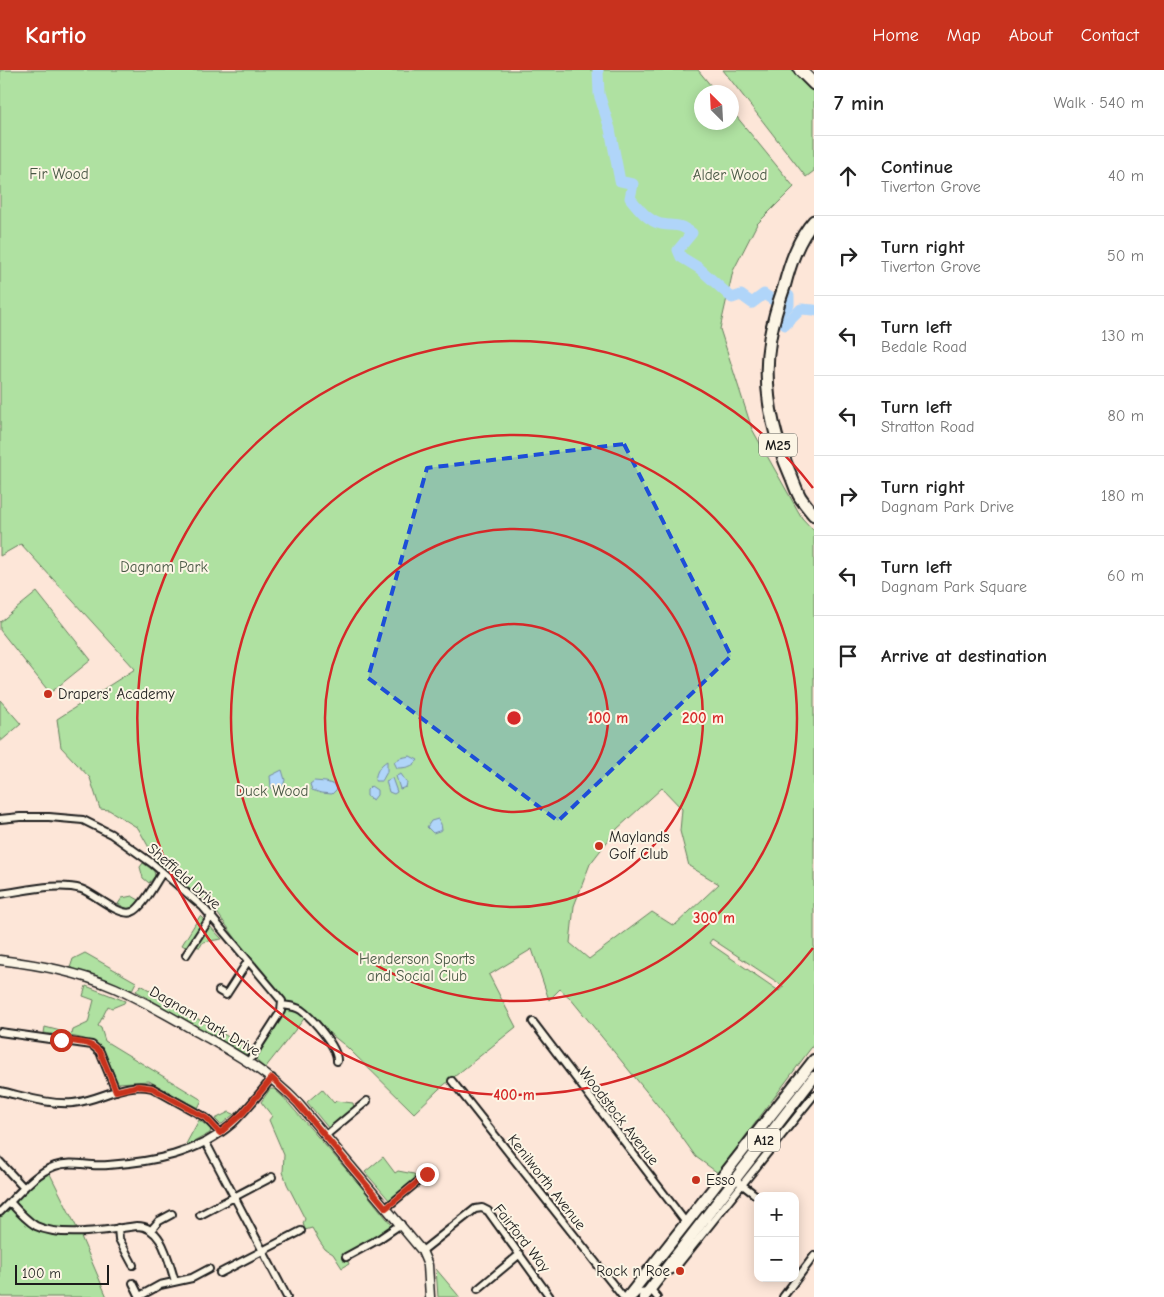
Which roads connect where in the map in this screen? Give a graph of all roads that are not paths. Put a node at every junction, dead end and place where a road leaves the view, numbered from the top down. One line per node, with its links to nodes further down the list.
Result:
1 (800, 70): 2 (highway)
2 (814, 84)
3 (814, 221): 4 (highway, M25)
4 (814, 515)
5 (0, 819): 6 (street, Sheffield Drive)
6 (162, 873): 7 (street); 8 (street, Sheffield Drive)
7 (0, 894)
8 (212, 916): 9 (street); 11 (street, Sheffield Drive)
9 (186, 955)
10 (0, 960): 17 (street, Dagnam Park Drive)
11 (248, 962): 12 (street); 13 (street, Sheffield Drive)
12 (218, 990)
13 (282, 1006): 17 (street); 18 (street)
14 (533, 1022): 42 (street, Woodstock Avenue)
15 (0, 1032): 23 (street)
16 (814, 1060): 42 (highway, A12)
17 (249, 1061): 20 (street, Dagnam Park Drive)
18 (337, 1061)
19 (814, 1077): 32 (highway, A12)
20 (272, 1078): 26 (street); 27 (street, Dagnam Park Drive)
21 (452, 1081): 62 (street, Kenilworth Avenue)
22 (0, 1091): 23 (street)
23 (116, 1091): 26 (street)
24 (814, 1095): 32 (street)
25 (367, 1101): 27 (street)
26 (220, 1133): 28 (street)
27 (325, 1136): 37 (street, Dagnam Park Drive)
28 (206, 1143): 33 (street); 35 (street)
29 (0, 1162): 33 (street)
30 (427, 1174): 37 (street)
31 (272, 1178): 35 (street)
32 (738, 1182): 34 (street); 57 (highway, A12)
33 (24, 1188): 36 (street)
34 (754, 1194)
35 (234, 1198): 40 (street); 46 (street)
36 (10, 1202): 38 (street); 43 (street)
37 (386, 1208): 41 (street, Dagnam Park Drive)
38 (0, 1212)
39 (172, 1214): 44 (street)
40 (200, 1216)
41 (401, 1224): 47 (street, Dagnam Park Drive); 50 (street)
42 (686, 1224): 63 (highway, A12)
43 (118, 1228): 44 (street); 51 (street)
44 (152, 1230): 54 (street)
45 (301, 1231): 46 (street)
46 (262, 1251): 53 (street); 59 (street)
47 (422, 1251): 48 (street, Fairford Way); 60 (street, Dagnam Park Drive)
48 (520, 1254): 56 (street); 61 (street, Fairford Way)
49 (814, 1256): 65 (street)
50 (346, 1257)
51 (133, 1265)
52 (209, 1269): 54 (street)
53 (220, 1273)
54 (175, 1281): 58 (street)
55 (133, 1283): 58 (street)
56 (478, 1289)
57 (649, 1295): 64 (street)
58 (140, 1297)
59 (286, 1297)
60 (430, 1297)
61 (550, 1297)
62 (623, 1297)
63 (628, 1297)
64 (633, 1297)
65 (783, 1297)

